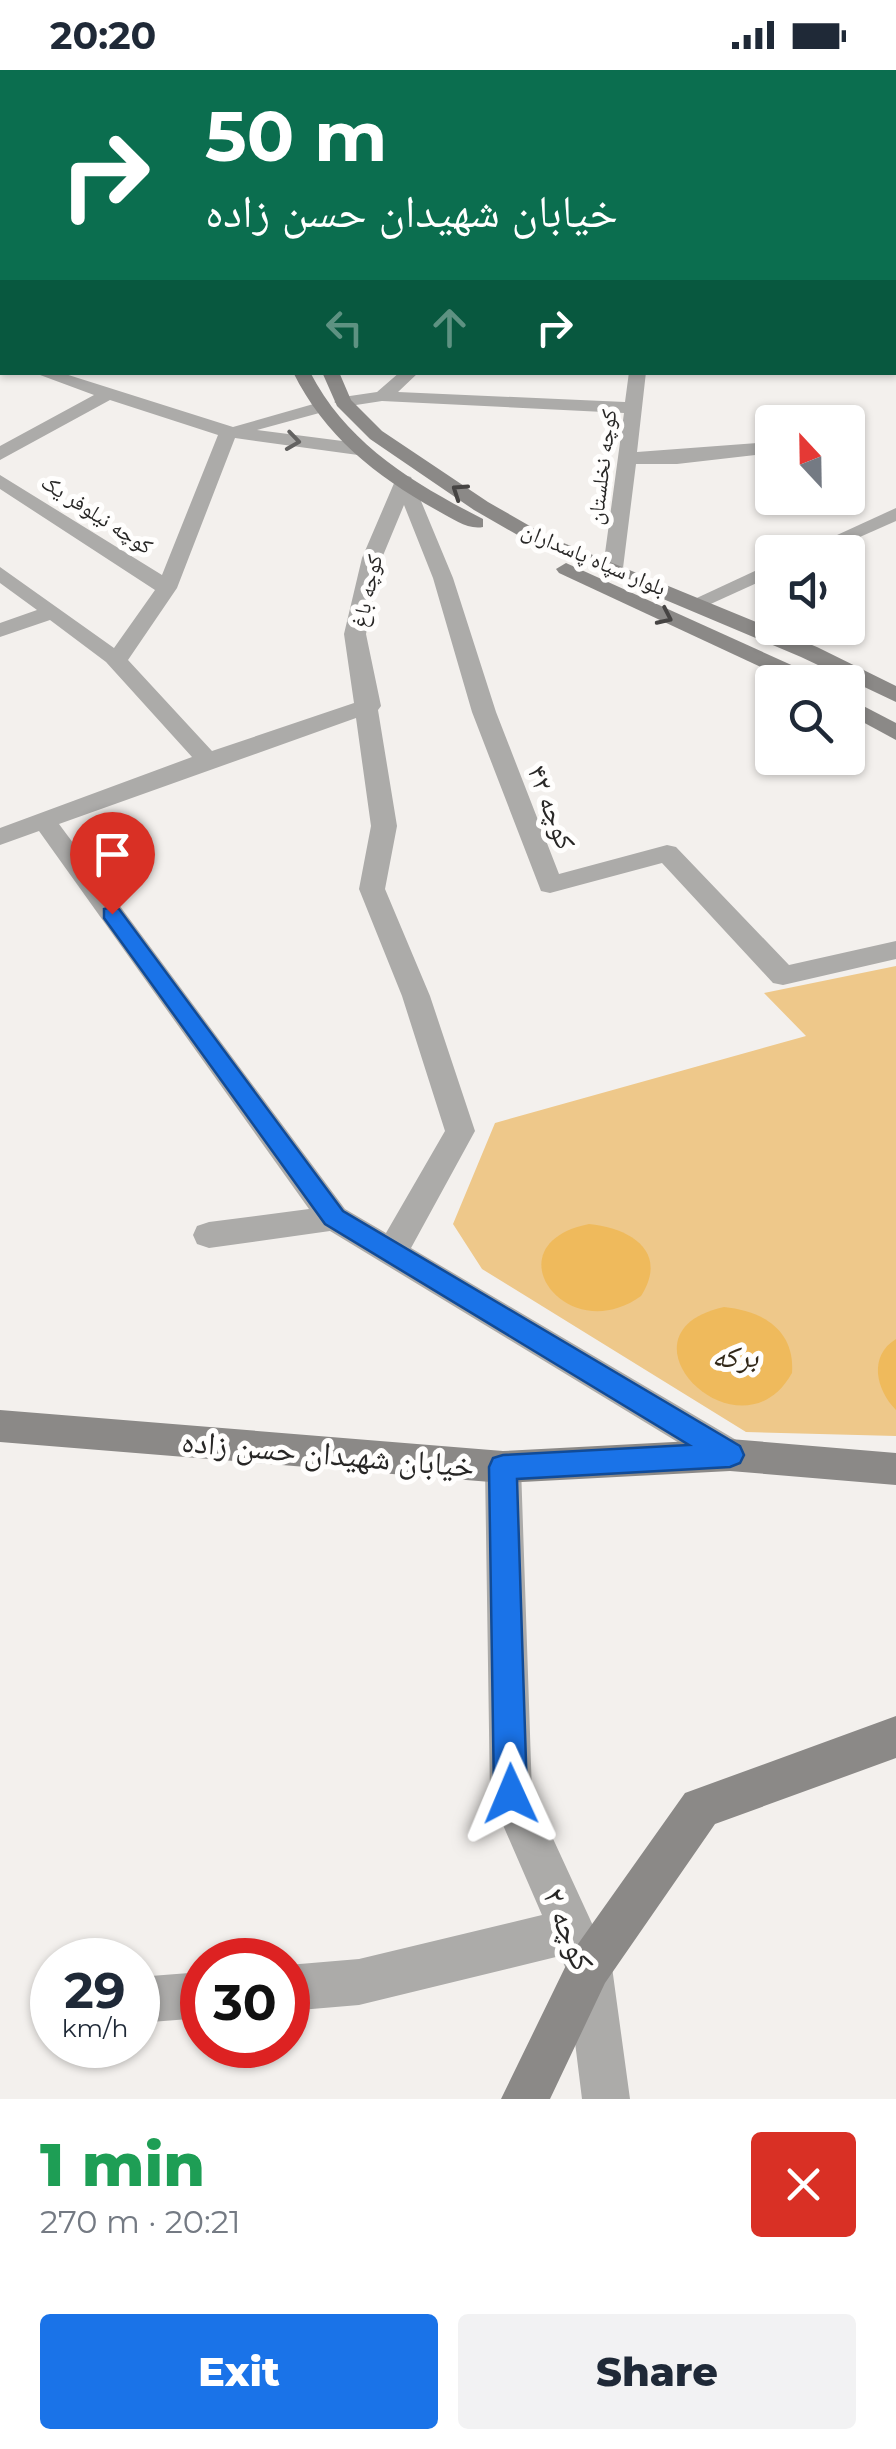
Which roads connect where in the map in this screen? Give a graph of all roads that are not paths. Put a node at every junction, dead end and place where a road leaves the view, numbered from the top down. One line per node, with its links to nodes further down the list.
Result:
1 (49, 375): 6 (street)
2 (302, 375): 9 (main road, بلوار سپاه پاسداران)
3 (331, 375): 8 (main road, بلوار سپاه پاسداران)
4 (408, 375): 7 (street)
5 (637, 375): 10 (street, کوچه نخلستان)
6 (108, 394): 11 (street); 14 (street)
7 (382, 396): 8 (street); 10 (street)
8 (342, 402): 20 (main road, بلوار سپاه پاسداران, one-way to 8)
9 (317, 408): 11 (street); 12 (main road, بلوار سپاه پاسداران)
10 (631, 408): 15 (street, کوچه نخلستان)
11 (228, 432): 12 (street, one-way to 12); 23 (street)
12 (358, 449): 17 (main road, بلوار سپاه پاسداران)
13 (755, 450): 15 (street)
14 (0, 454)
15 (625, 458): 20 (street, کوچه نخلستان)
16 (0, 481): 23 (street, کوچه نیلوفر یک)
17 (404, 481): 28 (main road, بلوار سپاه پاسداران, one-way to 28); 30 (street, کوچه باغ); 36 (street, کوچه ۴۲)
18 (896, 514): 19 (street)
19 (848, 535)
20 (612, 568): 24 (main road, بلوار سپاه پاسداران)
21 (0, 573): 25 (street)
22 (755, 577): 24 (street)
23 (167, 588): 27 (street)
24 (697, 603): 29 (main road, بلوار سپاه پاسداران)
25 (52, 612): 26 (street); 27 (street)
26 (0, 630)
27 (117, 660): 33 (street)
28 (773, 665)
29 (896, 695)
30 (369, 706): 33 (street); 39 (street, کوچه باغ)
31 (865, 715): 32 (main road)
32 (896, 733)
33 (208, 760): 34 (street)
34 (45, 822): 35 (street); 37 (street)
35 (1, 836)
36 (896, 950)
37 (334, 1218): 38 (street); 39 (street)
38 (208, 1236)
39 (392, 1252): 41 (street)
40 (0, 1426): 42 (main road, خیابان شهیدان حسن زاده)
41 (730, 1455): 42 (main road, خیابان شهیدان حسن زاده); 43 (main road, خیابان شهیدان حسن زاده)
42 (503, 1467): 45 (street, کوچه ۲)
43 (896, 1470)
44 (896, 1737): 45 (main road)
45 (580, 1949): 46 (street); 47 (main road); 48 (street, کوچه ۲)
46 (310, 1986)
47 (524, 2099)
48 (606, 2099)

